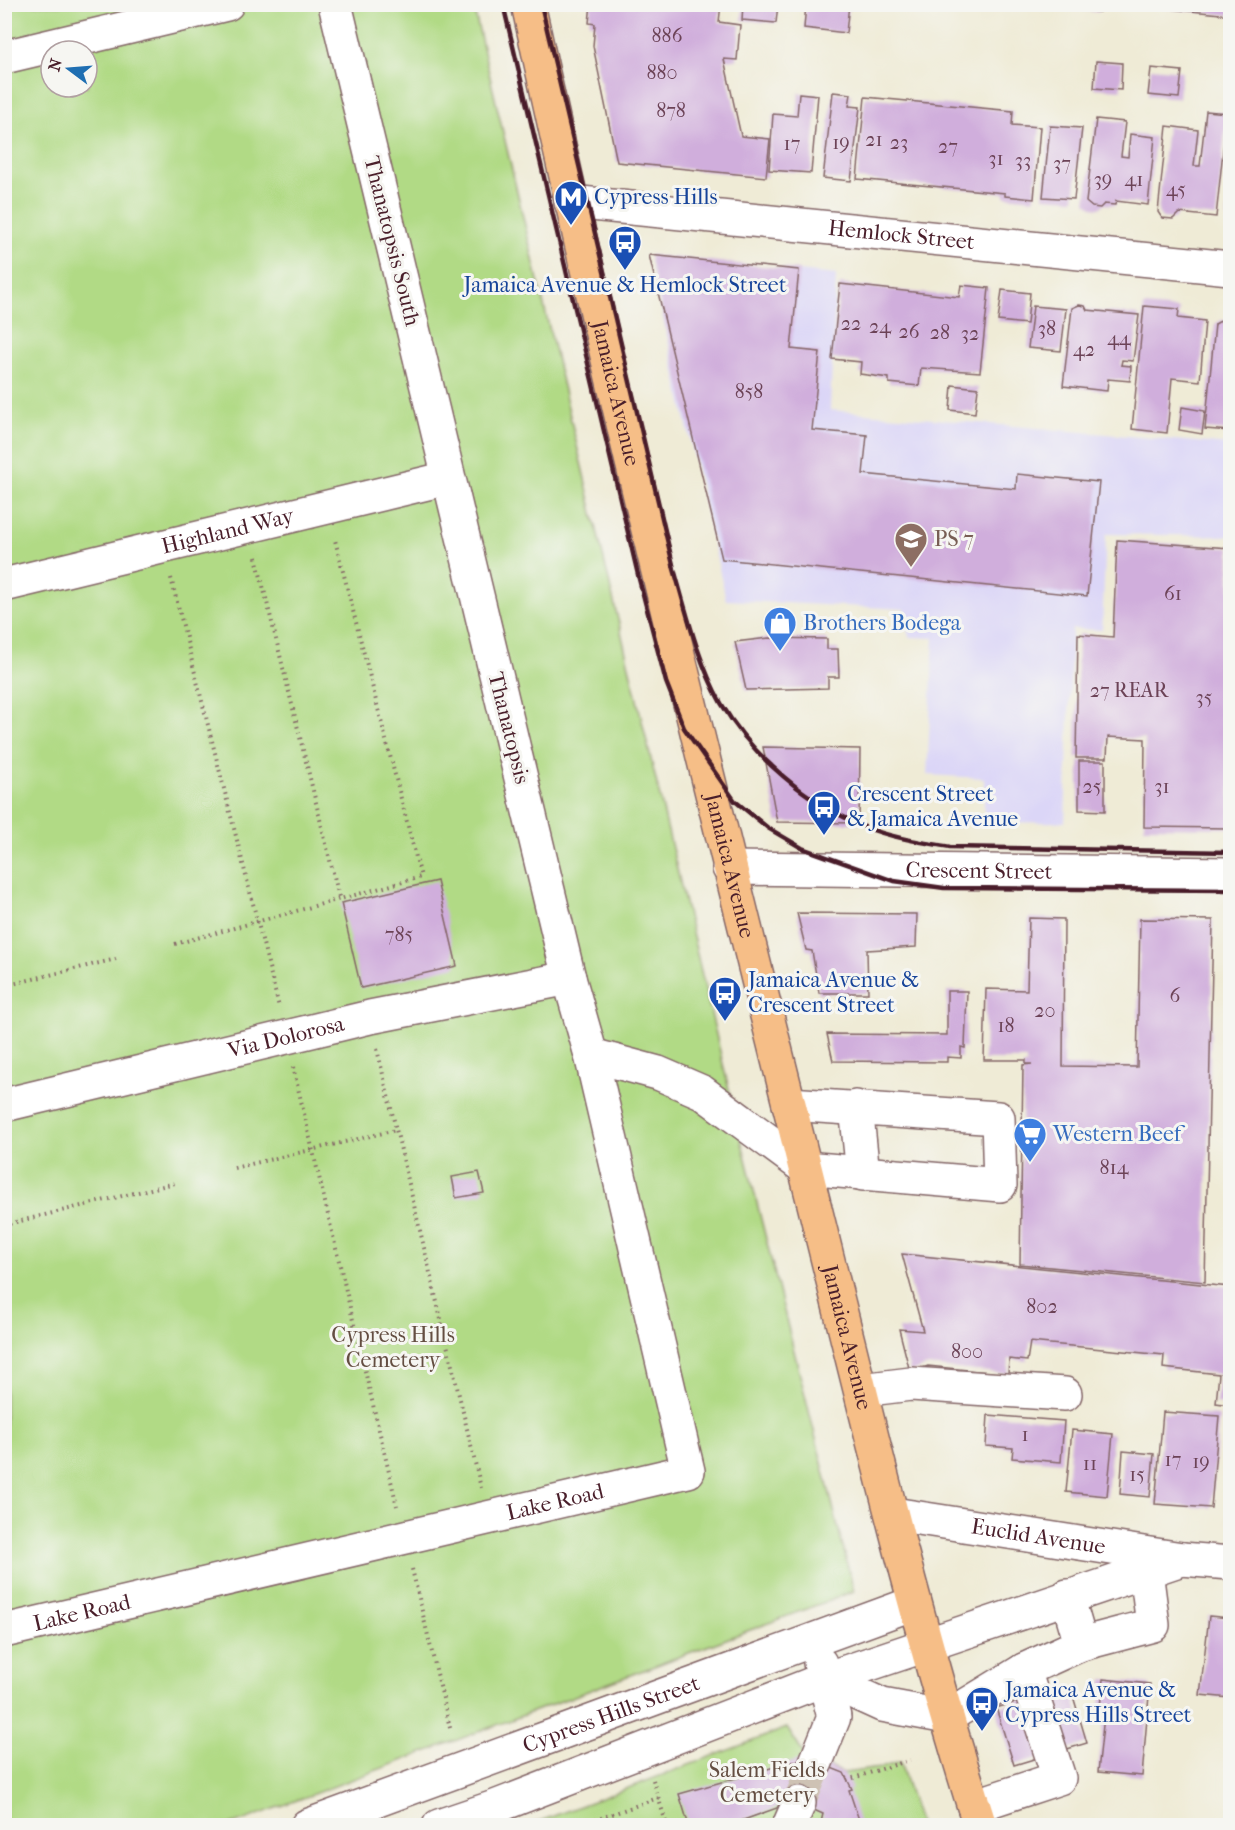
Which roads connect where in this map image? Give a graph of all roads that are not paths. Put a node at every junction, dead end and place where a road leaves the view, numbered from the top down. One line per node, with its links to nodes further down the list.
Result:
1 (227, 4): 4 (street)
2 (335, 4): 7 (street, Thanatopsis South)
3 (528, 4): 5 (main road, Jamaica Avenue)
4 (4, 57)
5 (571, 202): 6 (street, Hemlock Street); 9 (main road, Jamaica Avenue)
6 (1230, 268)
7 (448, 477): 8 (street, Highland Way); 11 (street, Thanatopsis)
8 (4, 585)
9 (729, 868): 10 (street, Crescent Street); 13 (main road, Jamaica Avenue)
10 (1230, 874)
11 (569, 978): 12 (street, Thanatopsis); 14 (street, Via Dolorosa)
12 (591, 1055): 16 (street); 26 (street, Lake Road)
13 (789, 1104): 15 (street); 16 (main road, Jamaica Avenue)
14 (4, 1105)
15 (856, 1107): 17 (street); 17 (street)
16 (806, 1168): 17 (street); 18 (main road, Jamaica Avenue)
17 (863, 1174)
18 (861, 1389): 19 (street); 20 (main road, Jamaica Avenue)
19 (1065, 1394)
20 (893, 1514): 21 (street, Euclid Avenue); 25 (main road, Jamaica Avenue)
21 (1182, 1559): 22 (street, Euclid Avenue); 23 (street, Euclid Avenue)
22 (1230, 1563)
23 (1146, 1571): 24 (street, Euclid Avenue); 29 (street)
24 (1068, 1596): 28 (street, Euclid Avenue); 29 (street)
25 (914, 1603): 27 (street, Cypress Hills Street); 28 (main road, Jamaica Avenue)
26 (4, 1631)
27 (813, 1642): 31 (street); 35 (street, Cypress Hills Street)
28 (925, 1643): 31 (street, Cypress Hills Street); 32 (main road, Jamaica Avenue)
29 (1081, 1644): 30 (street)
30 (1024, 1670): 32 (street); 34 (street)
31 (825, 1679): 32 (street); 33 (street); 36 (street, Cypress Hills Street)
32 (947, 1718): 34 (main road, Jamaica Avenue)
33 (816, 1762)
34 (977, 1816)
35 (308, 1826)
36 (439, 1826)

